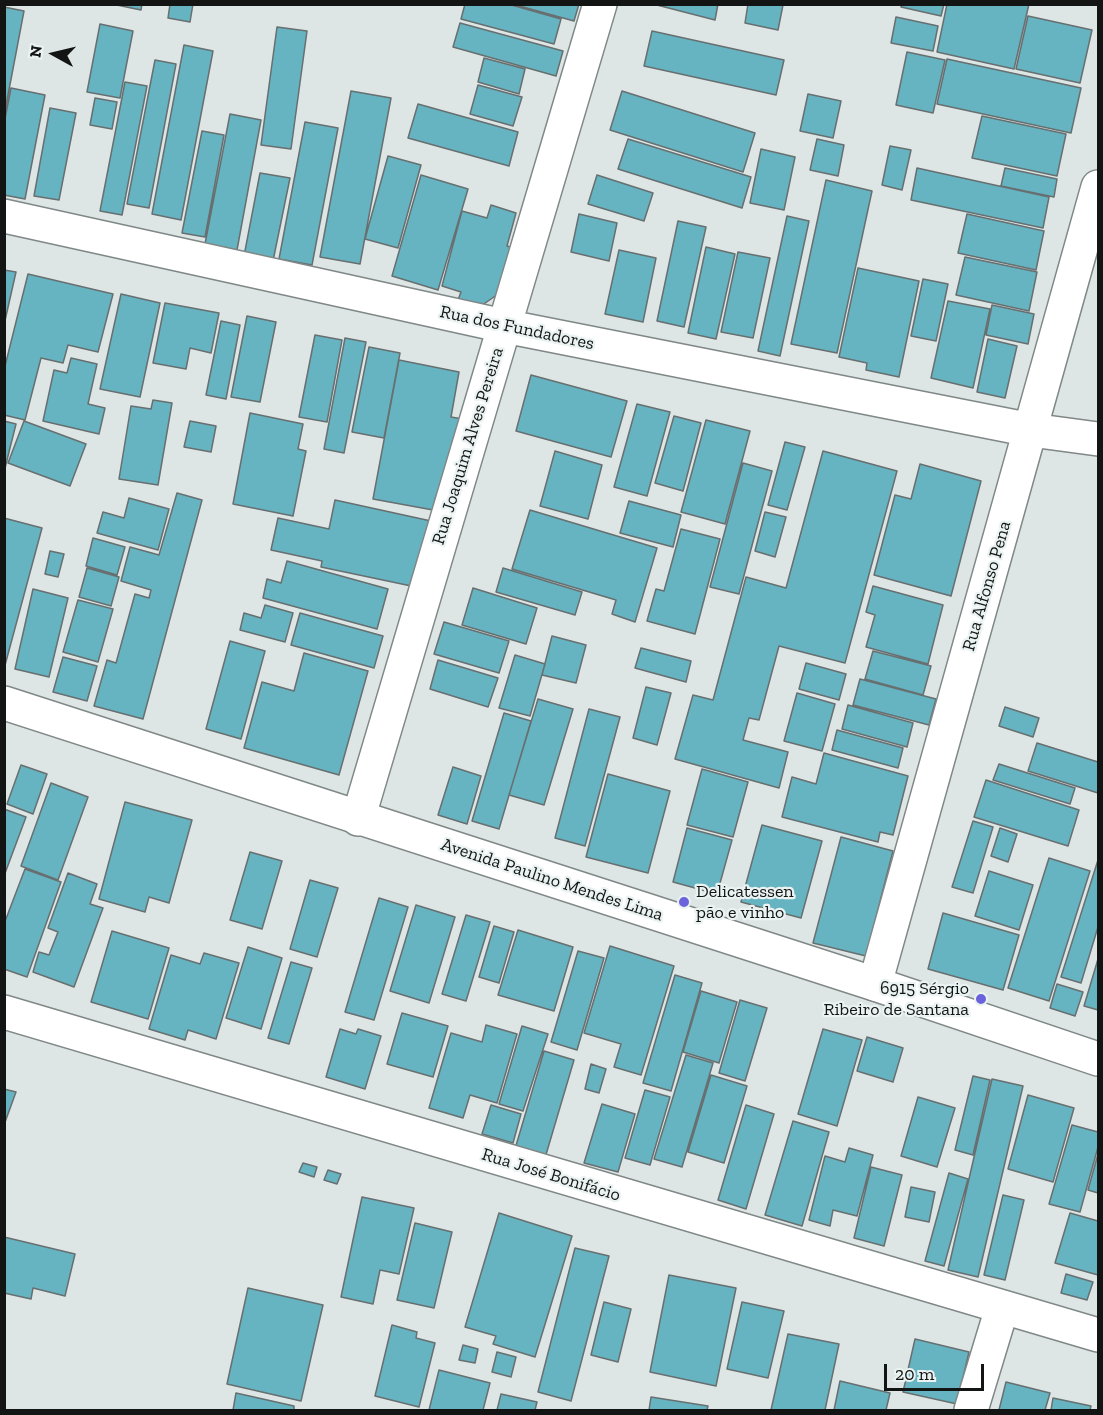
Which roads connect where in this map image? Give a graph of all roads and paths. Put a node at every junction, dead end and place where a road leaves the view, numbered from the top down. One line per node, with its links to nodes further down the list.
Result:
1 (600, 4): 4 (street, Rua Joaquim Alves Pereira)
2 (1098, 187): 5 (street, Rua Alfonso Pena)
3 (4, 216): 4 (street, Rua dos Fundadores)
4 (504, 326): 5 (street, Rua dos Fundadores); 8 (street, Rua Joaquim Alves Pereira)
5 (1031, 430): 6 (street, Rua dos Fundadores); 9 (street, Rua Alfonso Pena)
6 (1098, 439)
7 (4, 703): 8 (street, Avenida Paulino Mendes Lima)
8 (358, 819): 9 (street, Avenida Paulino Mendes Lima)
9 (875, 984): 11 (street, Avenida Paulino Mendes Lima)
10 (4, 1012): 12 (street, Rua José Bonifácio)
11 (1098, 1059)
12 (1002, 1308): 13 (street, Rua José Bonifácio); 14 (street)
13 (1098, 1335)
14 (971, 1410)

